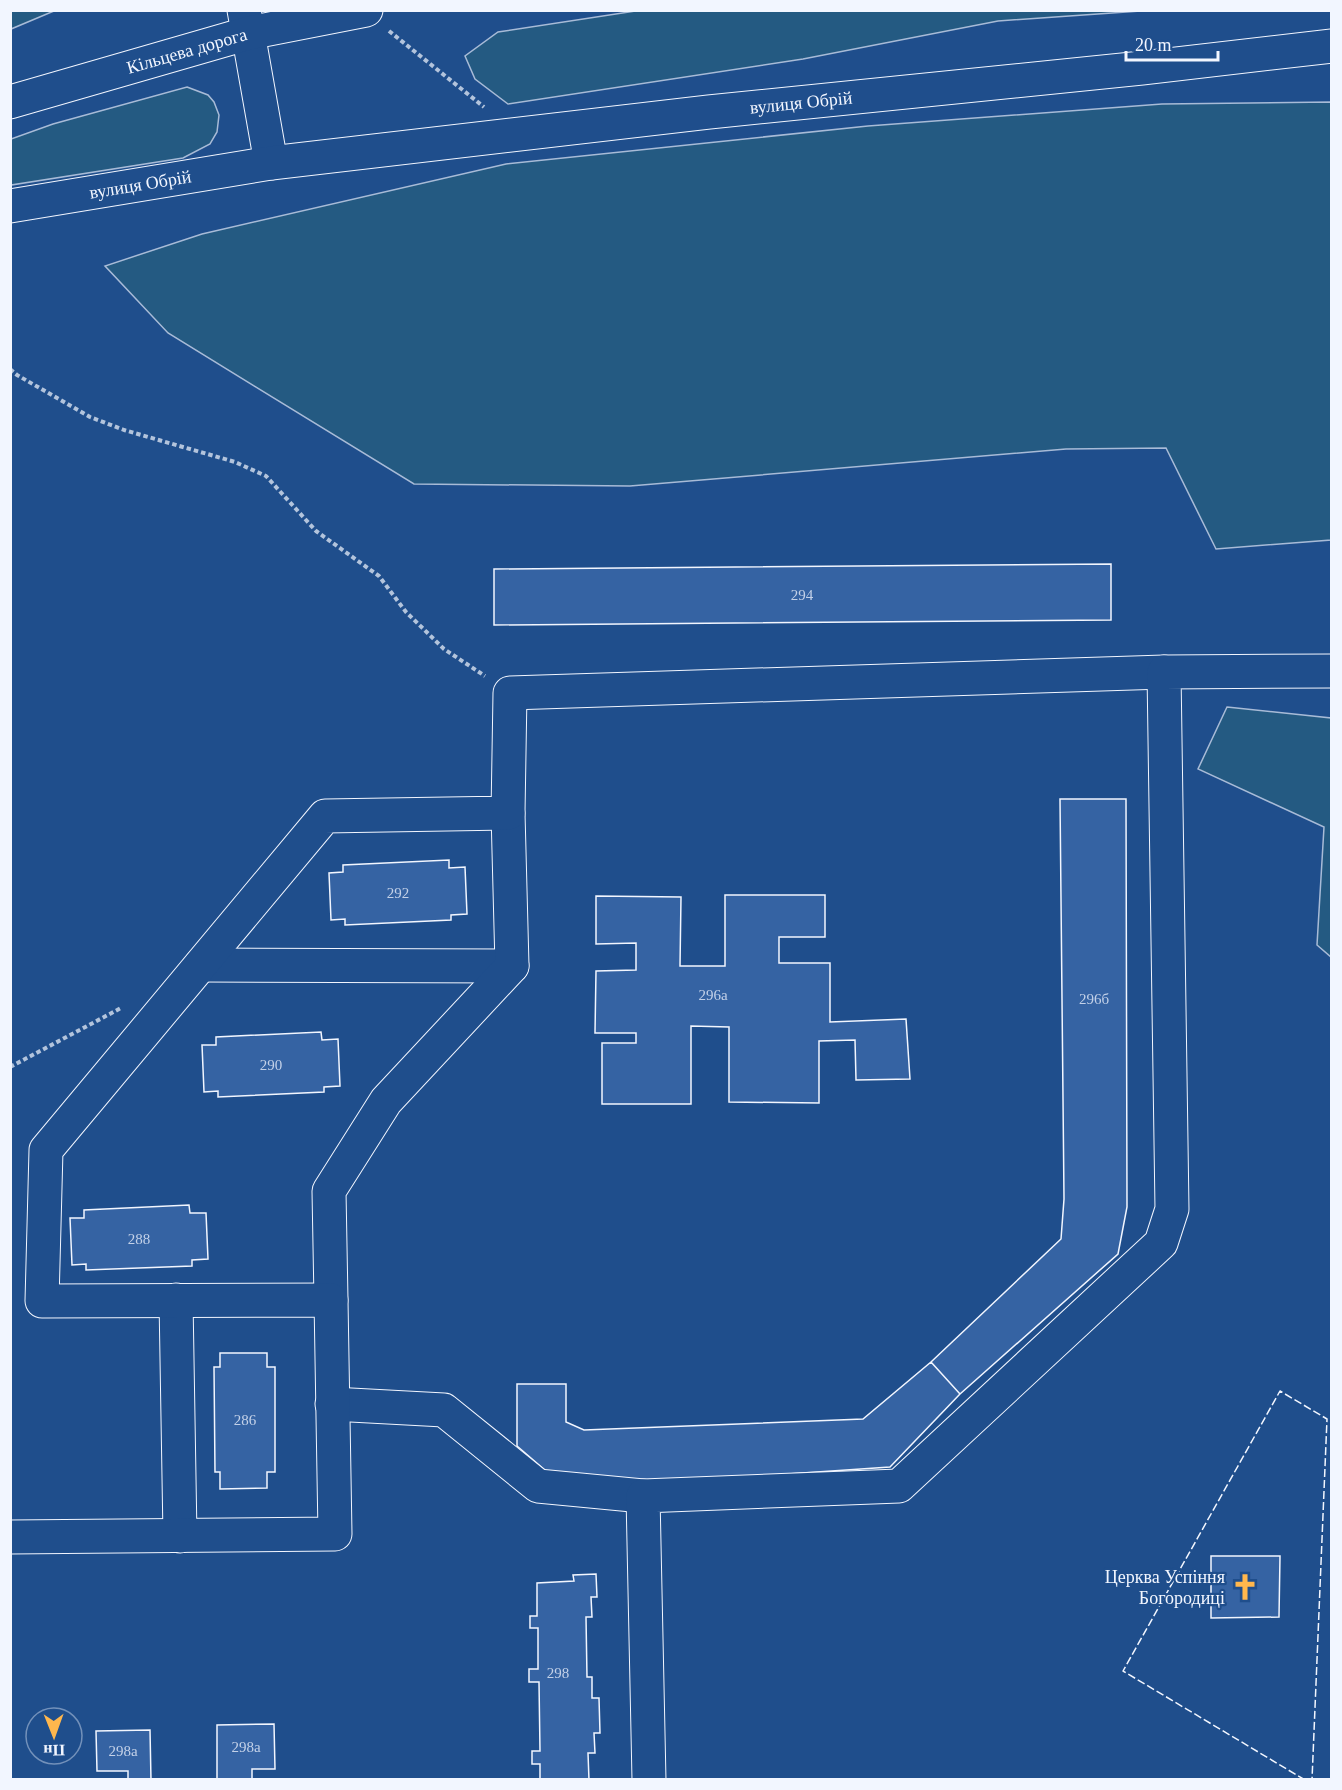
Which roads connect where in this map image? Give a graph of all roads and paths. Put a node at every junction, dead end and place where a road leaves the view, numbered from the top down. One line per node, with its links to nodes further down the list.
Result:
1 (366, 10): 2 (main road, Кільцева дорога)
2 (246, 22): 4 (main road, Кільцева дорога); 5 (main road)
3 (1332, 46): 5 (main road, вулиця Обрій)
4 (10, 102)
5 (271, 162): 6 (main road, вулиця Обрій)
6 (10, 206)
7 (10, 369): 10 (path)
8 (1332, 671): 9 (main road)
9 (1164, 672): 10 (main road); 19 (main road)
10 (510, 693): 11 (main road)
11 (508, 813): 12 (main road); 13 (main road)
12 (201, 965): 13 (main road); 16 (main road)
13 (512, 966): 17 (main road)
14 (131, 1002): 15 (path)
15 (10, 1067)
16 (176, 1300): 17 (main road); 20 (main road)
17 (331, 1300): 18 (main road)
18 (333, 1404): 19 (main road); 20 (main road)
19 (643, 1496): 22 (main road)
20 (180, 1536): 21 (main road)
21 (10, 1537)
22 (649, 1779)

